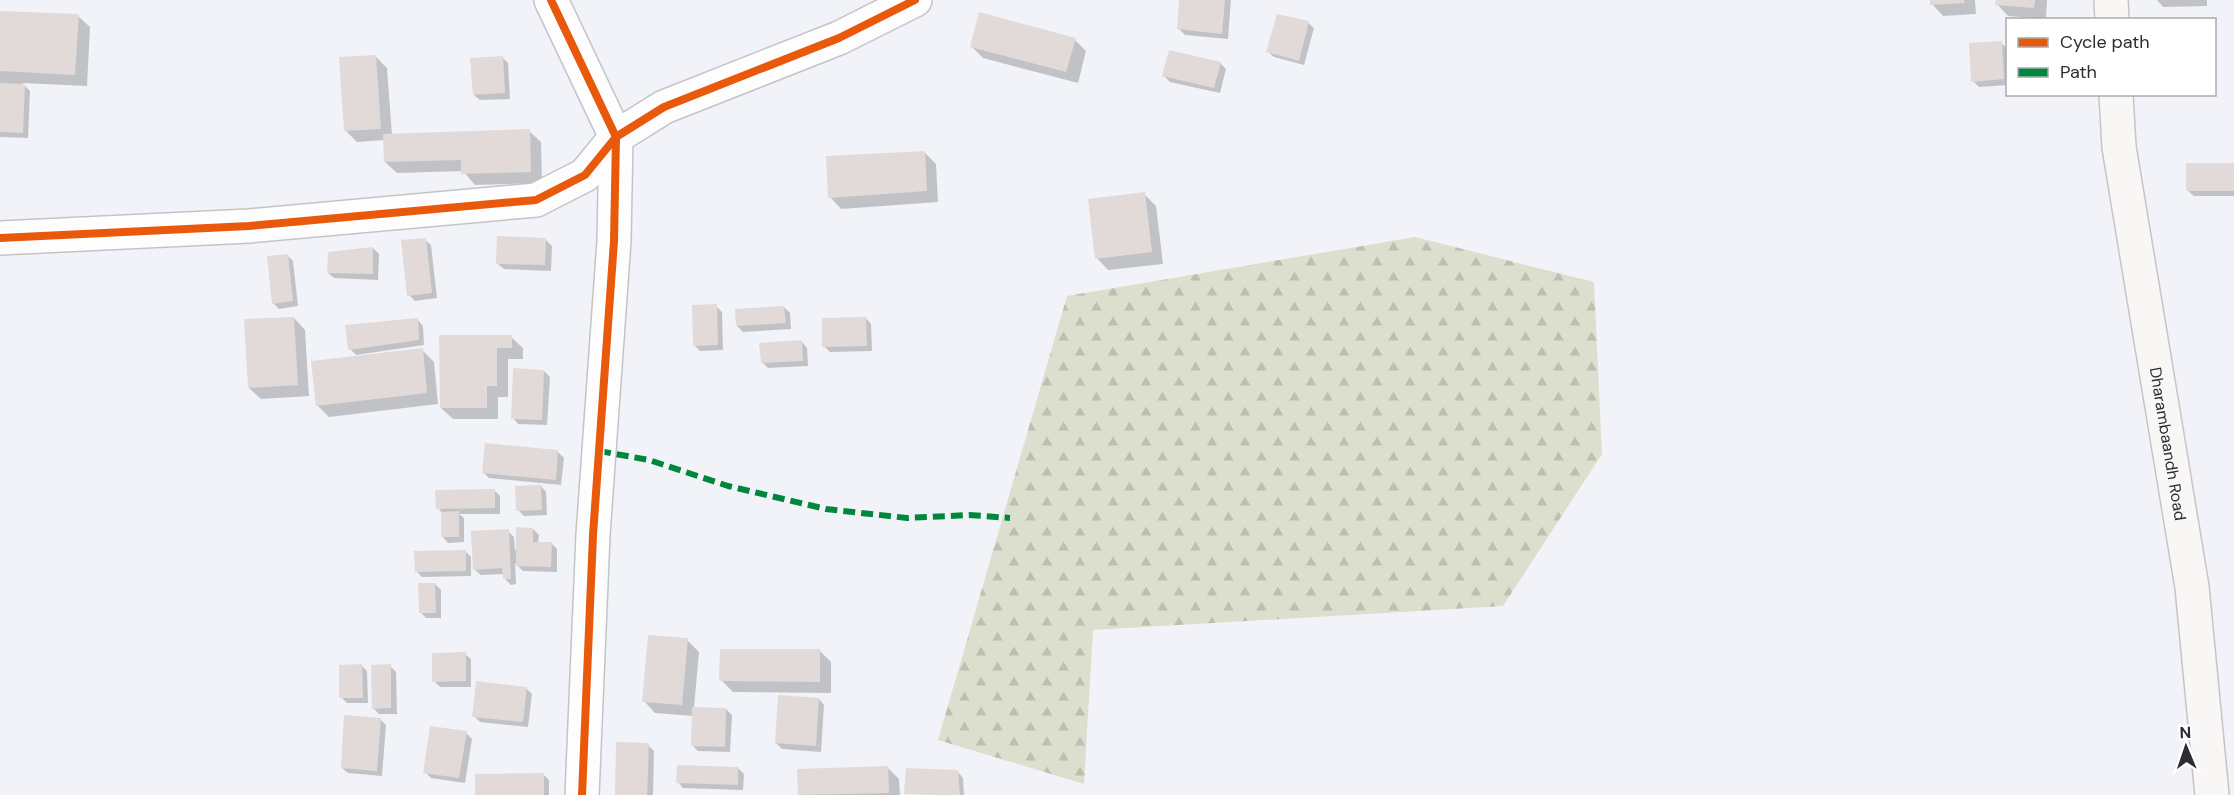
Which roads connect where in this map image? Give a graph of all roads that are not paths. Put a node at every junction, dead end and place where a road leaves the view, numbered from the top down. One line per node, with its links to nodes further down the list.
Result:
1 (551, 0): 6 (street)
2 (915, 0): 6 (street)
3 (2111, 0): 4 (main road)
4 (2112, 18)
5 (2116, 96): 9 (main road, Dharambaandh Road)
6 (616, 136): 7 (street); 8 (street)
7 (0, 238)
8 (582, 795)
9 (2212, 795)

